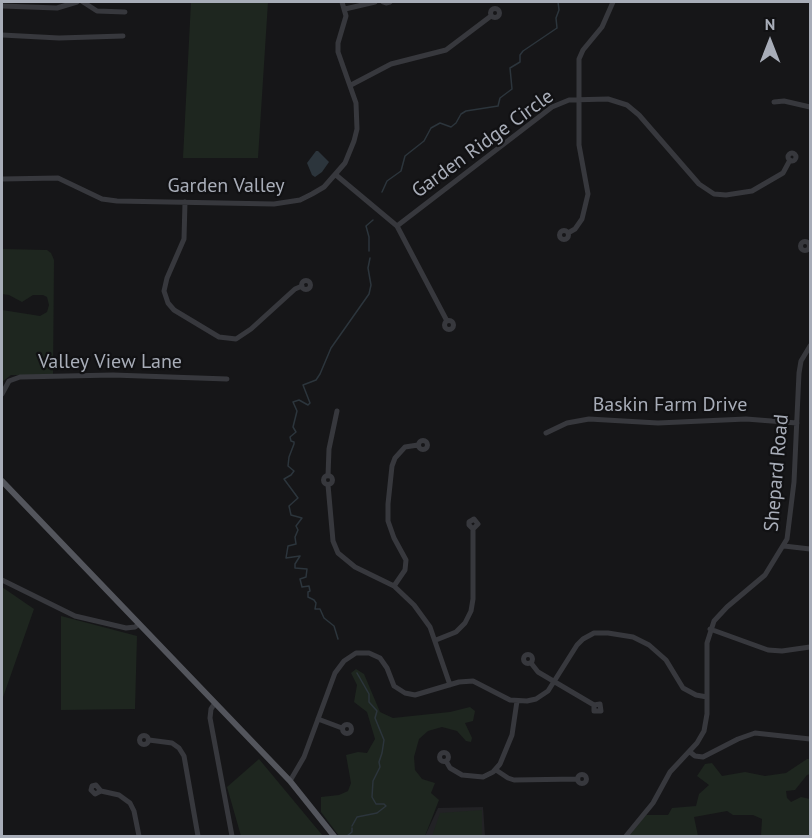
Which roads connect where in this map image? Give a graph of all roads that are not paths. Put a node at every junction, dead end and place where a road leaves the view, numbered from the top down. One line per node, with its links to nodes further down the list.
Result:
1 (77, 2): 8 (street)
2 (83, 2): 11 (street)
3 (342, 2): 10 (street)
4 (375, 2): 10 (street)
5 (383, 2): 6 (street)
6 (390, 2)
7 (613, 2): 16 (street)
8 (15, 4): 9 (street)
9 (2, 6)
10 (345, 9): 15 (street, Garden Valley)
11 (125, 12)
12 (491, 16): 15 (street)
13 (2, 35): 14 (street)
14 (123, 36)
15 (351, 85): 20 (street, Garden Valley)
16 (579, 99): 19 (street, Garden Ridge Circle); 23 (street, Garden Ridge Circle); 24 (street)
17 (774, 102): 18 (street)
18 (810, 106)
19 (790, 160)
20 (336, 175): 22 (street, Garden Valley); 23 (street)
21 (2, 179): 22 (street, Garden Valley)
22 (185, 202): 27 (street)
23 (397, 226): 28 (street)
24 (568, 233)
25 (806, 251): 26 (street)
26 (809, 257)
27 (302, 286)
28 (447, 321)
29 (810, 346): 33 (street, Shepard Road)
30 (227, 379): 31 (street, Valley View Lane)
31 (2, 394)
32 (337, 411): 43 (street)
33 (797, 423): 34 (street, Baskin Farm Drive); 38 (street, Shepard Road)
34 (546, 433)
35 (418, 445): 43 (street)
36 (2, 481): 44 (main road)
37 (473, 529): 46 (street)
38 (788, 539): 39 (street, Shepard Road); 40 (street)
39 (784, 546): 40 (street); 45 (street, Shepard Road)
40 (798, 547): 41 (street)
41 (810, 549)
42 (2, 580): 44 (street)
43 (394, 586): 46 (street)
44 (139, 624): 53 (main road)
45 (710, 629): 47 (street); 51 (street)
46 (436, 640): 50 (street)
47 (810, 647)
48 (531, 663): 49 (street)
49 (554, 682): 51 (street); 52 (street); 54 (street)
50 (450, 685): 52 (street); 55 (street)
51 (707, 694): 59 (street)
52 (517, 701): 61 (street)
53 (215, 704): 63 (main road); 67 (street)
54 (594, 705)
55 (318, 718): 56 (street); 63 (street)
56 (342, 728)
57 (810, 739): 59 (street)
58 (149, 740): 66 (street)
59 (690, 752): 69 (street)
60 (446, 761): 61 (street)
61 (496, 770): 62 (street)
62 (578, 779)
63 (290, 781): 68 (main road)
64 (101, 791): 65 (street)
65 (139, 837)
66 (198, 837)
67 (232, 837)
68 (334, 837)
69 (626, 837)

